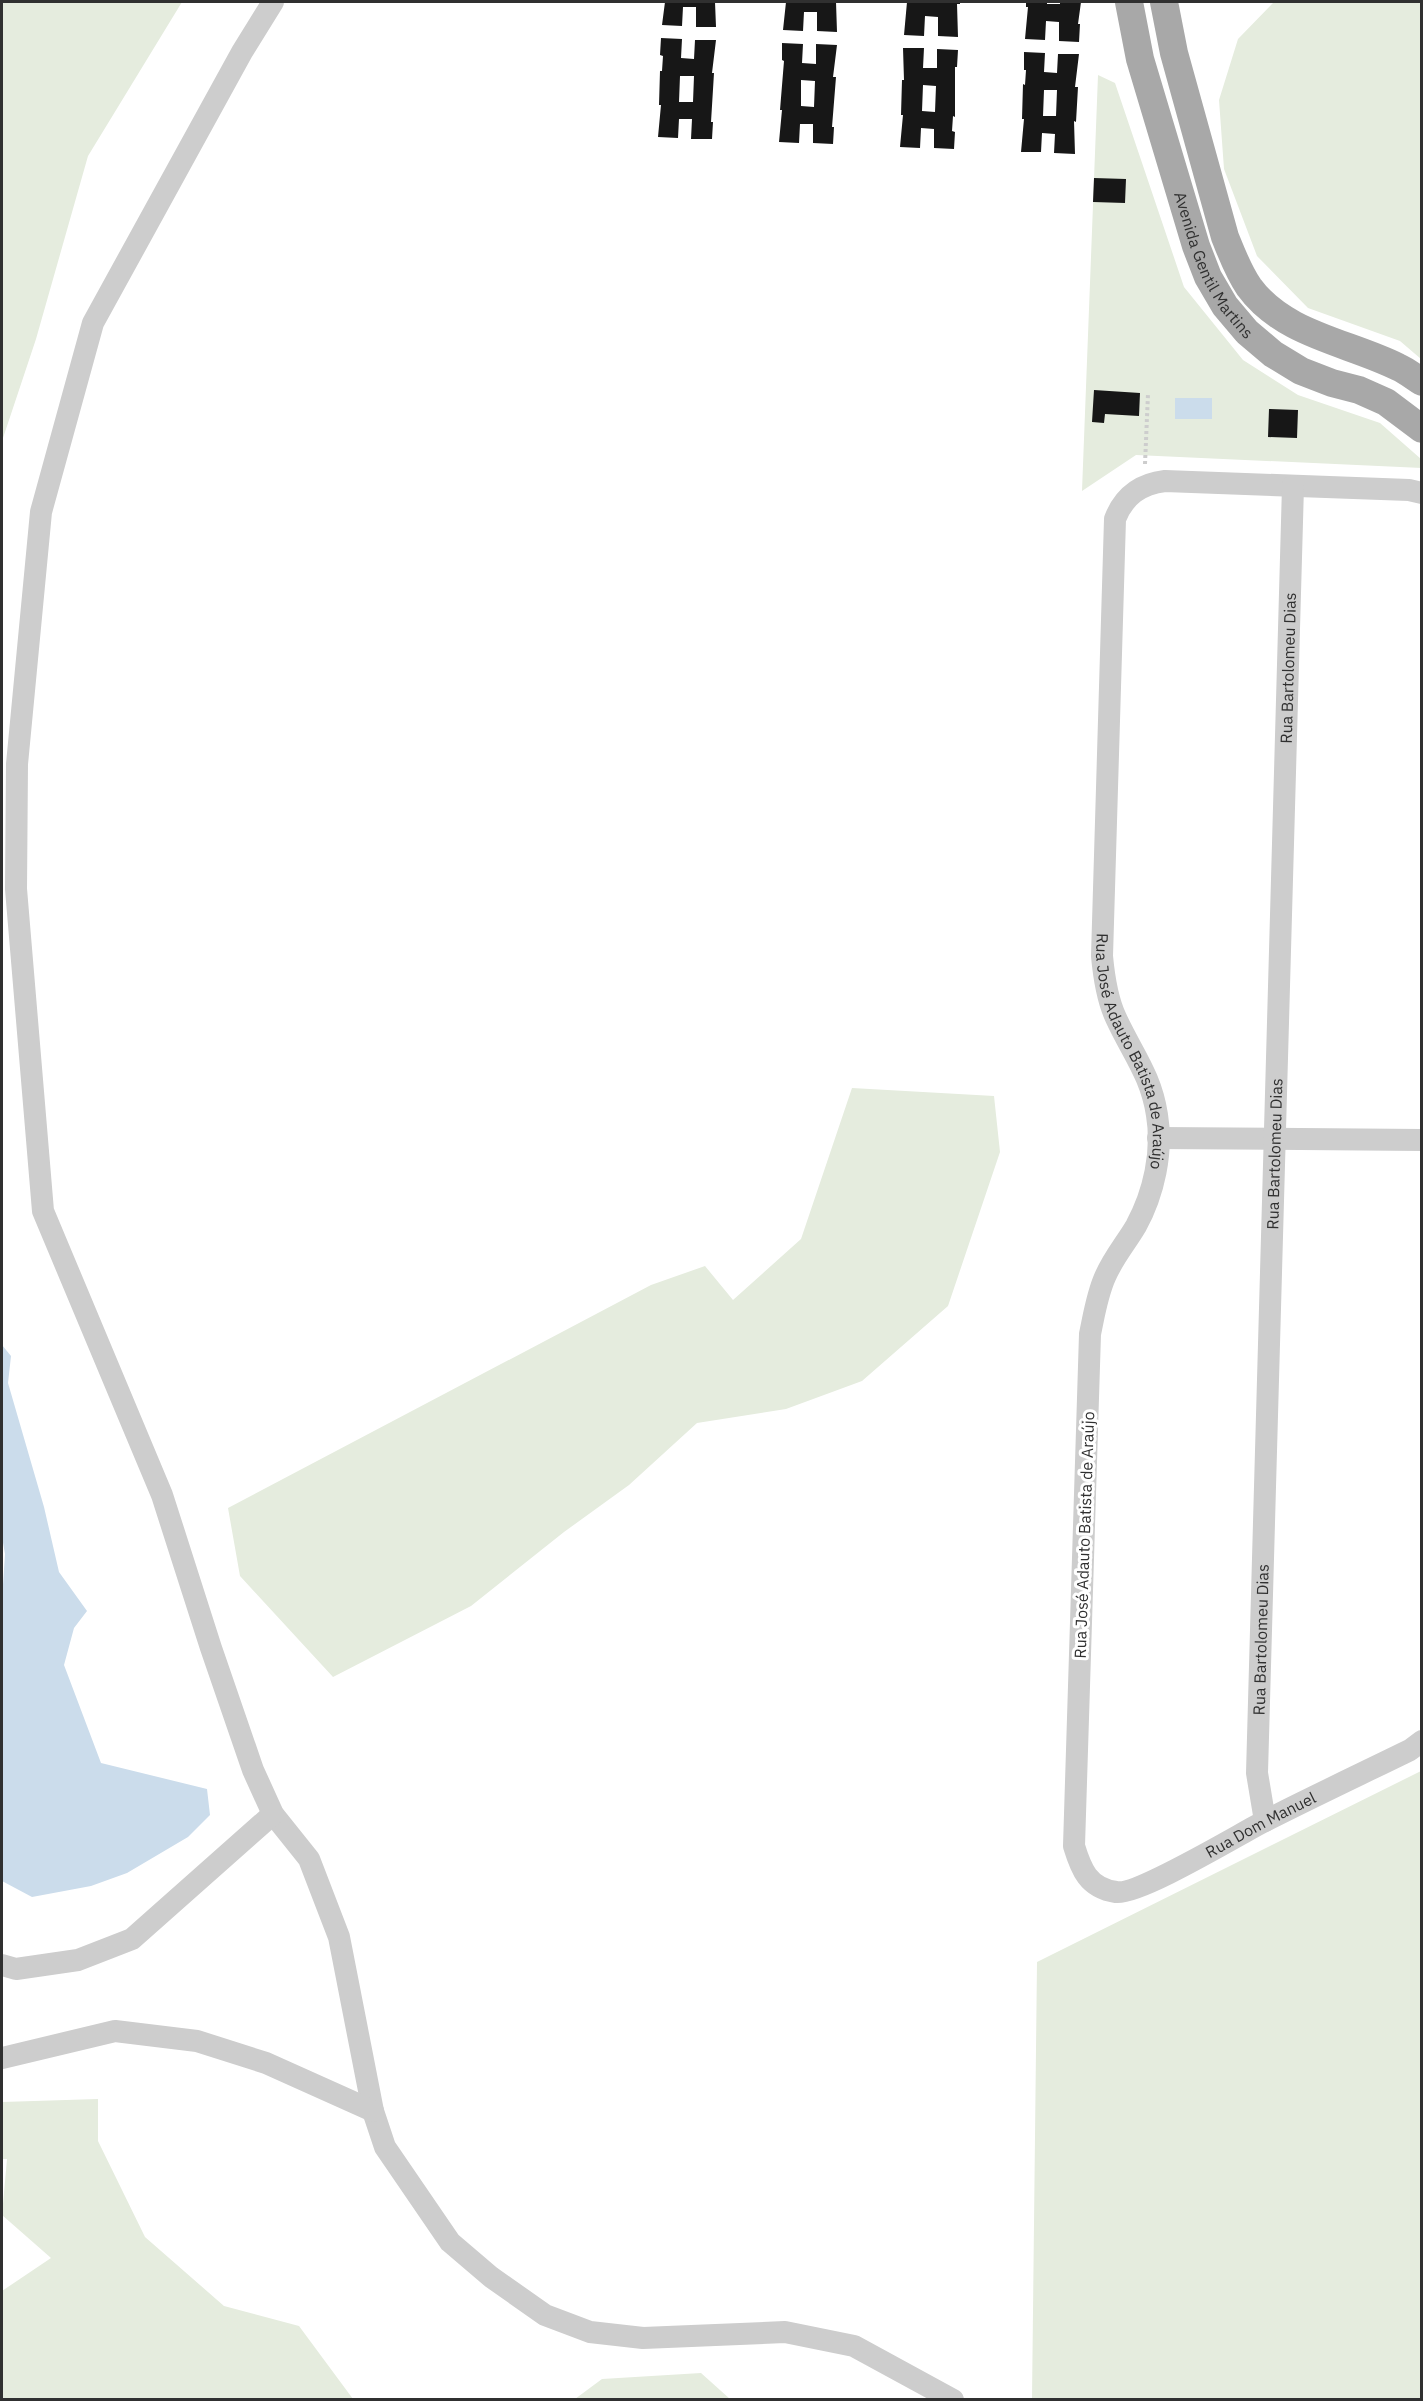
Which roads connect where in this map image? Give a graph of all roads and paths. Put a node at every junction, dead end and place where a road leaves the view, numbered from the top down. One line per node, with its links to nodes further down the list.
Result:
1 (273, 2): 16 (street)
2 (1129, 2): 5 (main road, Avenida Gentil Martins)
3 (1164, 2): 4 (main road, Avenida Gentil Martins)
4 (1174, 53): 5 (main road); 6 (main road, Avenida Gentil Martins)
5 (1140, 59): 8 (main road, Avenida Gentil Martins)
6 (1422, 382)
7 (1148, 394): 10 (path)
8 (1422, 429)
9 (1293, 486): 10 (street); 11 (street); 12 (street, Rua Bartolomeu Dias)
10 (1139, 489): 13 (street, Rua José Adauto Batista de Araújo)
11 (1422, 493)
12 (1275, 1137): 13 (street); 14 (street); 17 (street, Rua Bartolomeu Dias)
13 (1158, 1138): 18 (street, Rua José Adauto Batista de Araújo)
14 (1422, 1140)
15 (1422, 1741): 17 (street, Rua Dom Manuel)
16 (273, 1814): 19 (street); 21 (street)
17 (1265, 1821): 18 (street, Rua Dom Manuel)
18 (1095, 1886)
19 (2, 1965)
20 (2, 2058): 21 (street)
21 (373, 2111): 22 (street)
22 (953, 2400)

